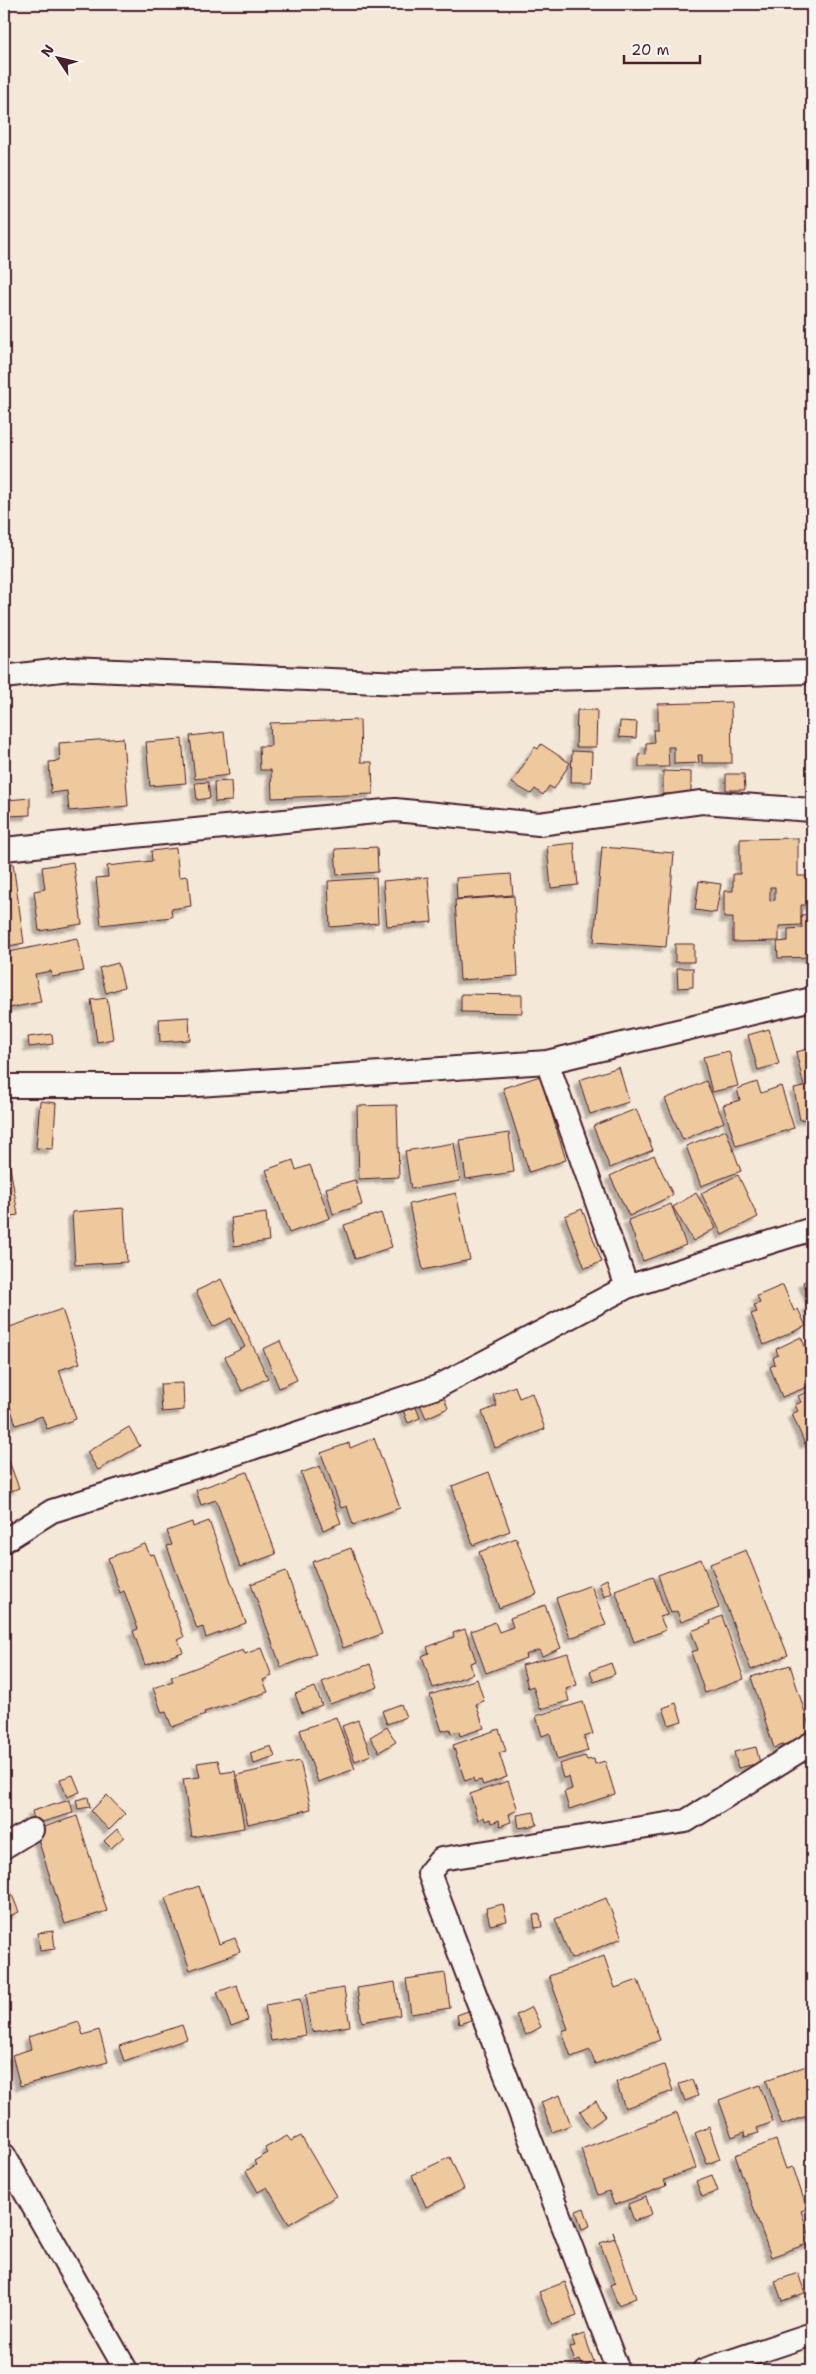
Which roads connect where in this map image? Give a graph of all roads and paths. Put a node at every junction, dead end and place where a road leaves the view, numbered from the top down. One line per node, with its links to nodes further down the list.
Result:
1 (812, 672): 2 (street)
2 (4, 677)
3 (812, 810): 4 (street)
4 (4, 849)
5 (812, 999): 6 (street)
6 (547, 1062): 7 (street); 9 (street)
7 (4, 1086)
8 (812, 1230): 9 (street)
9 (627, 1288): 10 (street)
10 (4, 1540)
11 (812, 1743): 17 (street)
12 (32, 1830): 13 (street)
13 (4, 1847)
14 (4, 2154): 16 (street)
15 (812, 2334): 18 (street)
16 (126, 2370)
17 (618, 2370)
18 (704, 2370)

